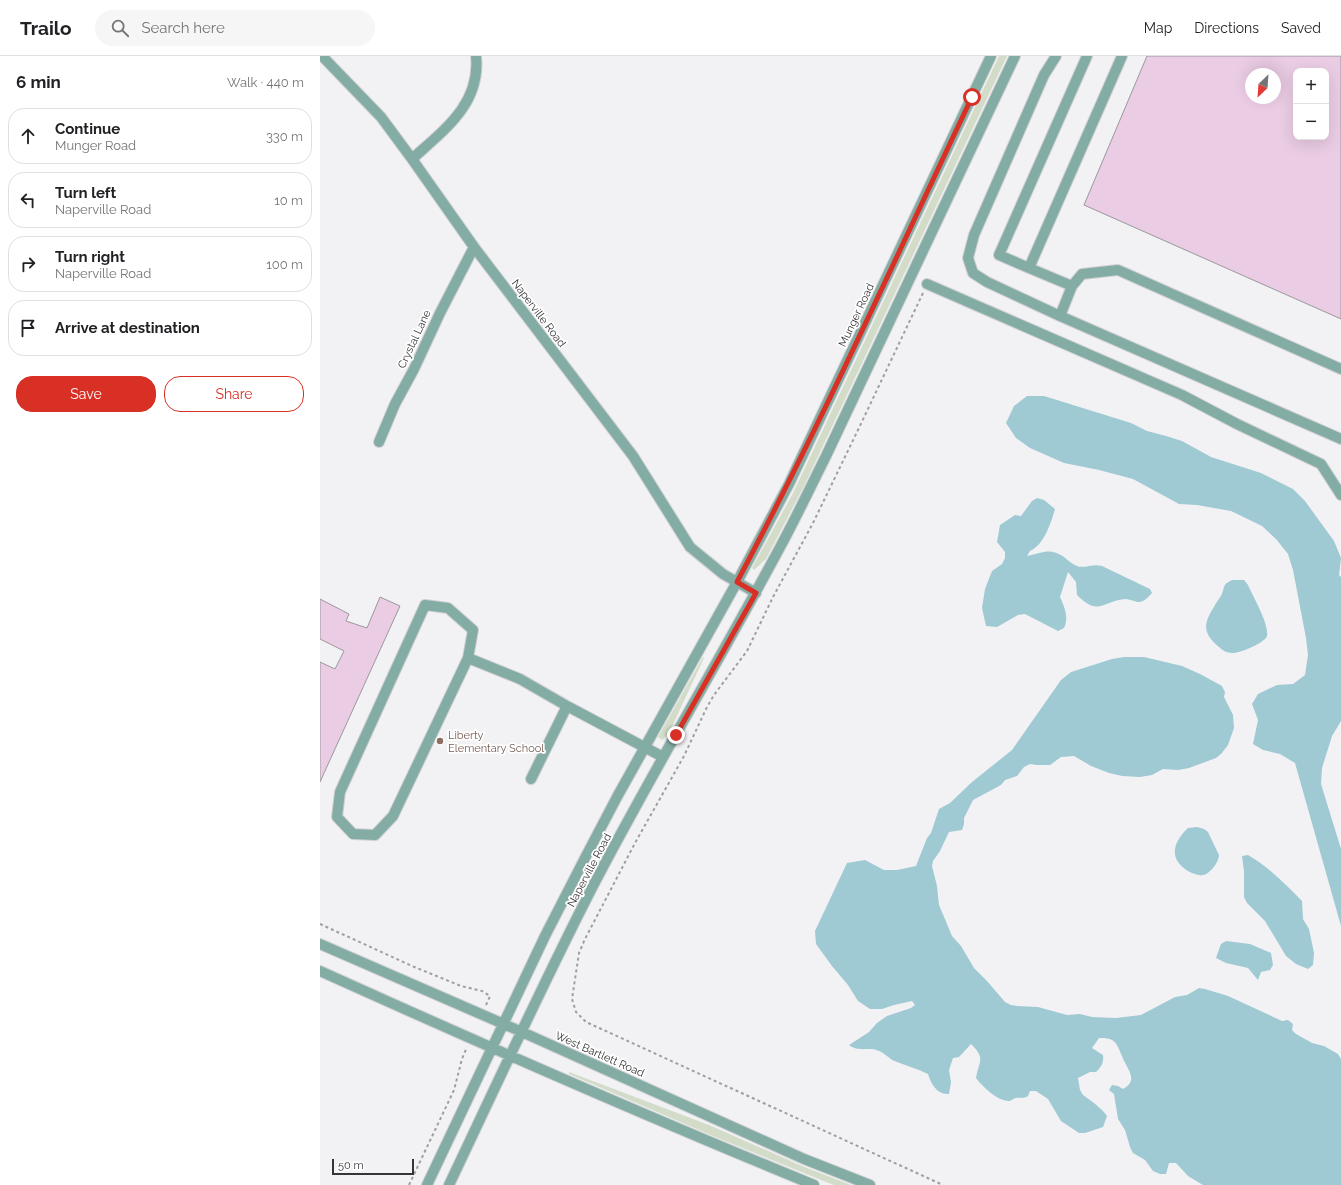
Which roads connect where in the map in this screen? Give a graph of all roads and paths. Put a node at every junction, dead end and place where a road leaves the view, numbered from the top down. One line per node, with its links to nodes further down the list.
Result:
1 (322, 56): 8 (street, Naperville Road)
2 (476, 56): 8 (street)
3 (991, 56): 18 (street, Munger Road)
4 (1015, 56): 19 (street)
5 (1056, 56): 13 (street)
6 (1087, 56): 10 (street)
7 (1122, 56): 10 (street)
8 (412, 159): 9 (street, Naperville Road)
9 (474, 247): 16 (street, Crystal Lane); 18 (street, Naperville Road)
10 (1029, 268): 12 (street)
11 (927, 284): 17 (street); 39 (path)
12 (1072, 286): 13 (street); 14 (street)
13 (1060, 316): 15 (street)
14 (1341, 369)
15 (1341, 439)
16 (379, 442)
17 (1341, 495)
18 (737, 582): 19 (street, Naperville Road); 22 (street, Naperville Road)
19 (756, 593): 23 (street, Naperville Road)
20 (468, 658): 20 (street); 21 (street)
21 (567, 706): 22 (street); 24 (street)
22 (645, 746): 23 (street); 29 (street, Naperville Road)
23 (664, 757): 30 (street, Naperville Road)
24 (531, 779)
25 (320, 924): 28 (path)
26 (320, 944): 28 (street, West Bartlett Road)
27 (320, 971): 31 (street)
28 (482, 1014): 29 (street, West Bartlett Road)
29 (503, 1024): 30 (street, West Bartlett Road); 32 (street, Naperville Road)
30 (522, 1032): 33 (street, Naperville Road); 38 (street, West Bartlett Road)
31 (471, 1038): 32 (street); 34 (path)
32 (492, 1048): 33 (street); 35 (street, Naperville Road)
33 (511, 1056): 36 (street, Naperville Road); 37 (street)
34 (409, 1185)
35 (427, 1185)
36 (449, 1185)
37 (814, 1185)
38 (870, 1185)
39 (943, 1185)

